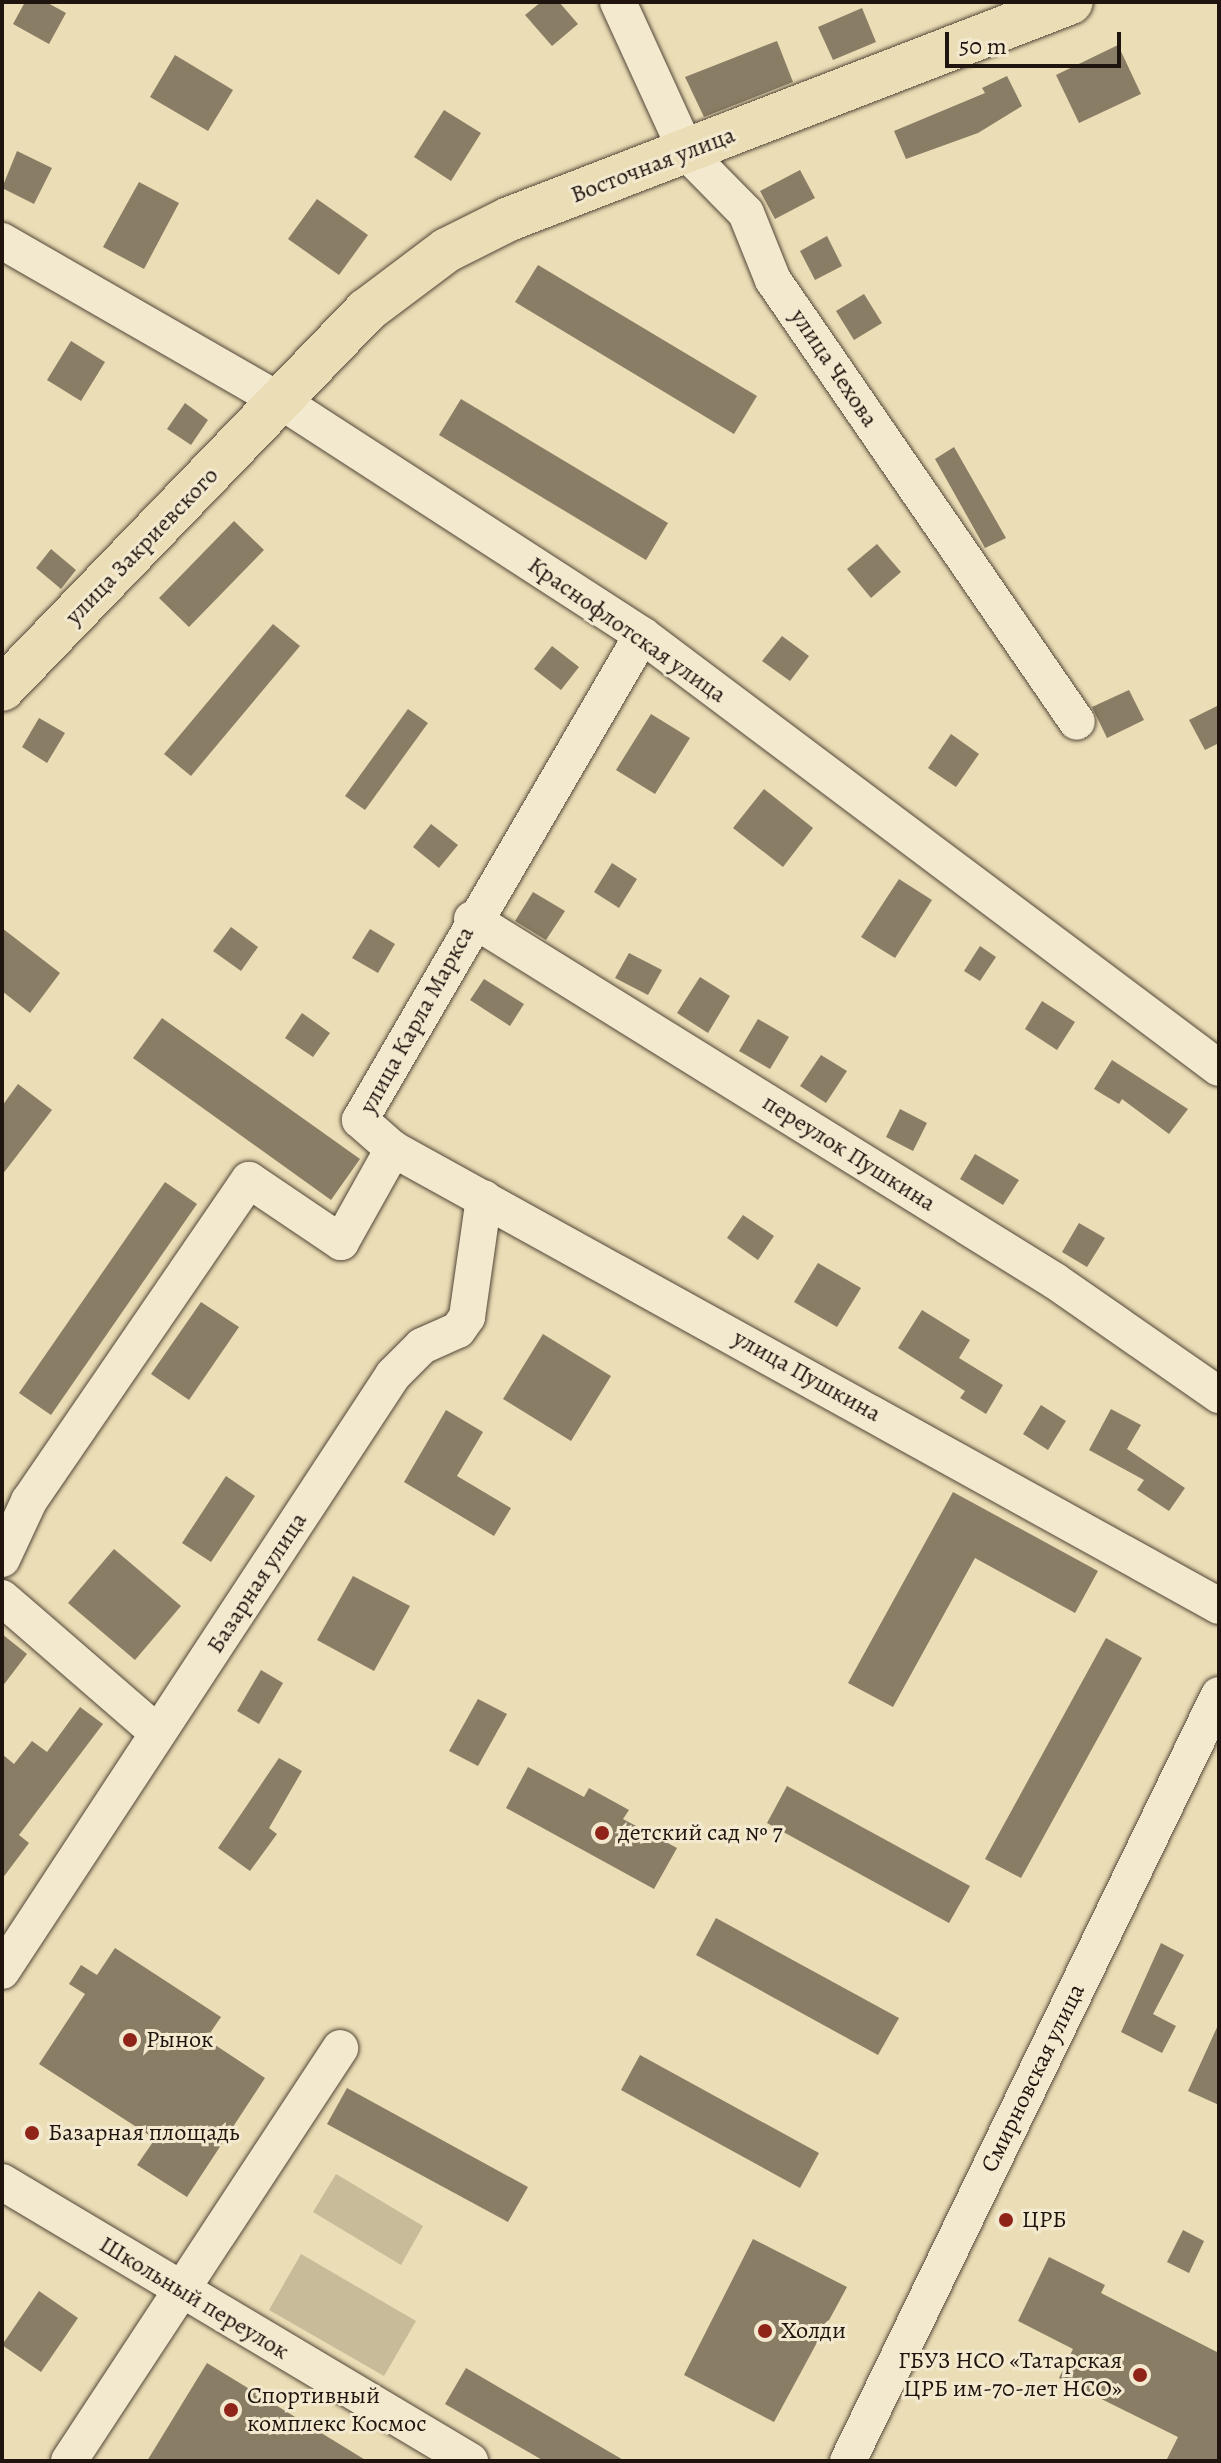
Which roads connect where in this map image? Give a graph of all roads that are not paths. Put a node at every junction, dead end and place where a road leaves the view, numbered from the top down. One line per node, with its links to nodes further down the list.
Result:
1 (618, 2): 3 (street, улица Чехова)
2 (1071, 2): 3 (main road, Восточная улица)
3 (687, 153): 5 (main road, Восточная улица); 8 (street, улица Чехова)
4 (2, 241): 5 (street, Краснофлотская улица)
5 (282, 402): 6 (street, Краснофлотская улица); 7 (main road, улица Закриевского)
6 (642, 635): 9 (street, улица Карла Маркса); 10 (street, Краснофлотская улица)
7 (2, 689)
8 (1077, 722)
9 (472, 919): 11 (street, улица Карла Маркса); 13 (street, переулок Пушкина)
10 (1219, 1068)
11 (393, 1149): 12 (street, улица Пушкина); 14 (street, улица Карла Маркса)
12 (484, 1198): 16 (street, улица Пушкина); 18 (street, Базарная улица)
13 (1219, 1395)
14 (2, 1559)
15 (2, 1598): 18 (street)
16 (1219, 1606)
17 (1219, 1695): 25 (street, Смирновская улица)
18 (158, 1733): 19 (street, Базарная улица)
19 (2, 1971)
20 (340, 2048): 22 (street)
21 (2, 2182): 22 (street, Школьный переулок)
22 (179, 2290): 23 (street); 24 (street, Школьный переулок)
23 (69, 2461)
24 (470, 2461)
25 (848, 2461)

